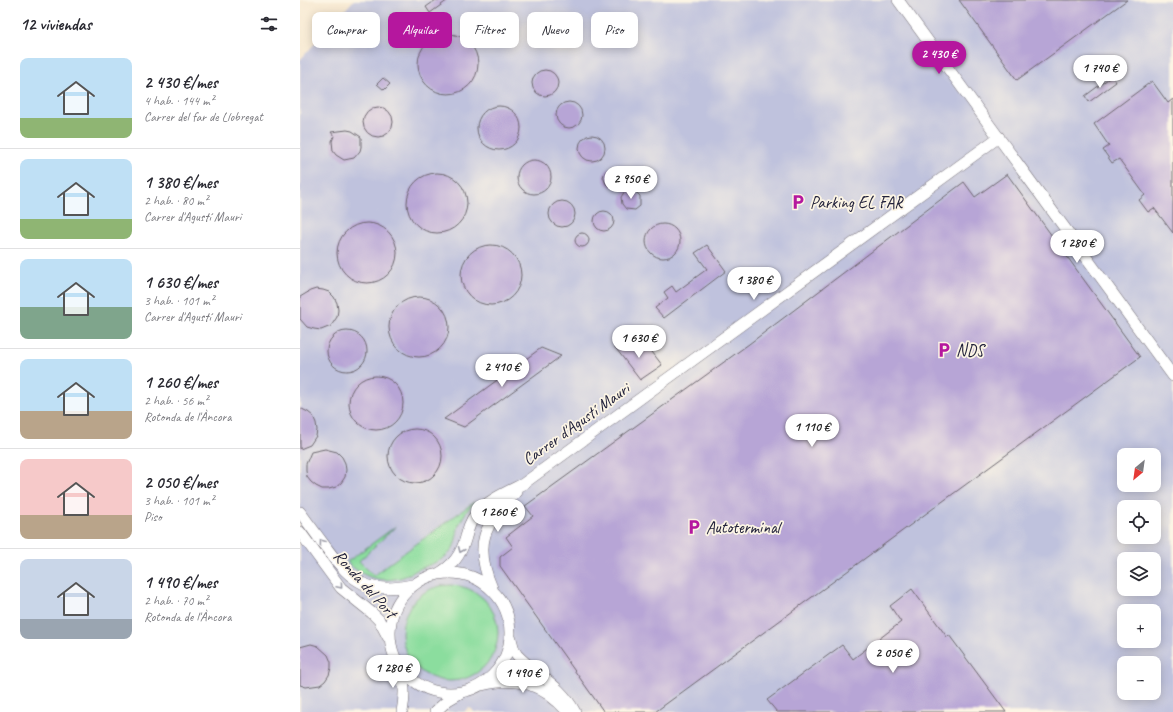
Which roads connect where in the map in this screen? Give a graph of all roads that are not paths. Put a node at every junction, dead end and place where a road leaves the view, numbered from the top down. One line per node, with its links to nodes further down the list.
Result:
1 (898, 0): 2 (street)
2 (999, 137): 3 (street); 4 (street, Carrer d'Agustí Mauri)
3 (1173, 376)
4 (523, 484): 7 (street, one-way to 7); 9 (street)
5 (300, 512): 8 (street, Ronda del Port, one-way to 5)
6 (300, 532): 11 (street, Ronda del Port, one-way to 11)
7 (436, 575): 8 (street); 9 (street)
8 (412, 585): 11 (street)
9 (492, 589): 10 (street)
10 (511, 636): 13 (street); 18 (street)
11 (390, 641): 12 (street)
12 (398, 664): 14 (street); 15 (street)
13 (476, 687): 14 (street); 17 (street)
14 (464, 691): 16 (street)
15 (402, 712)
16 (435, 712)
17 (568, 712)
18 (575, 712)

